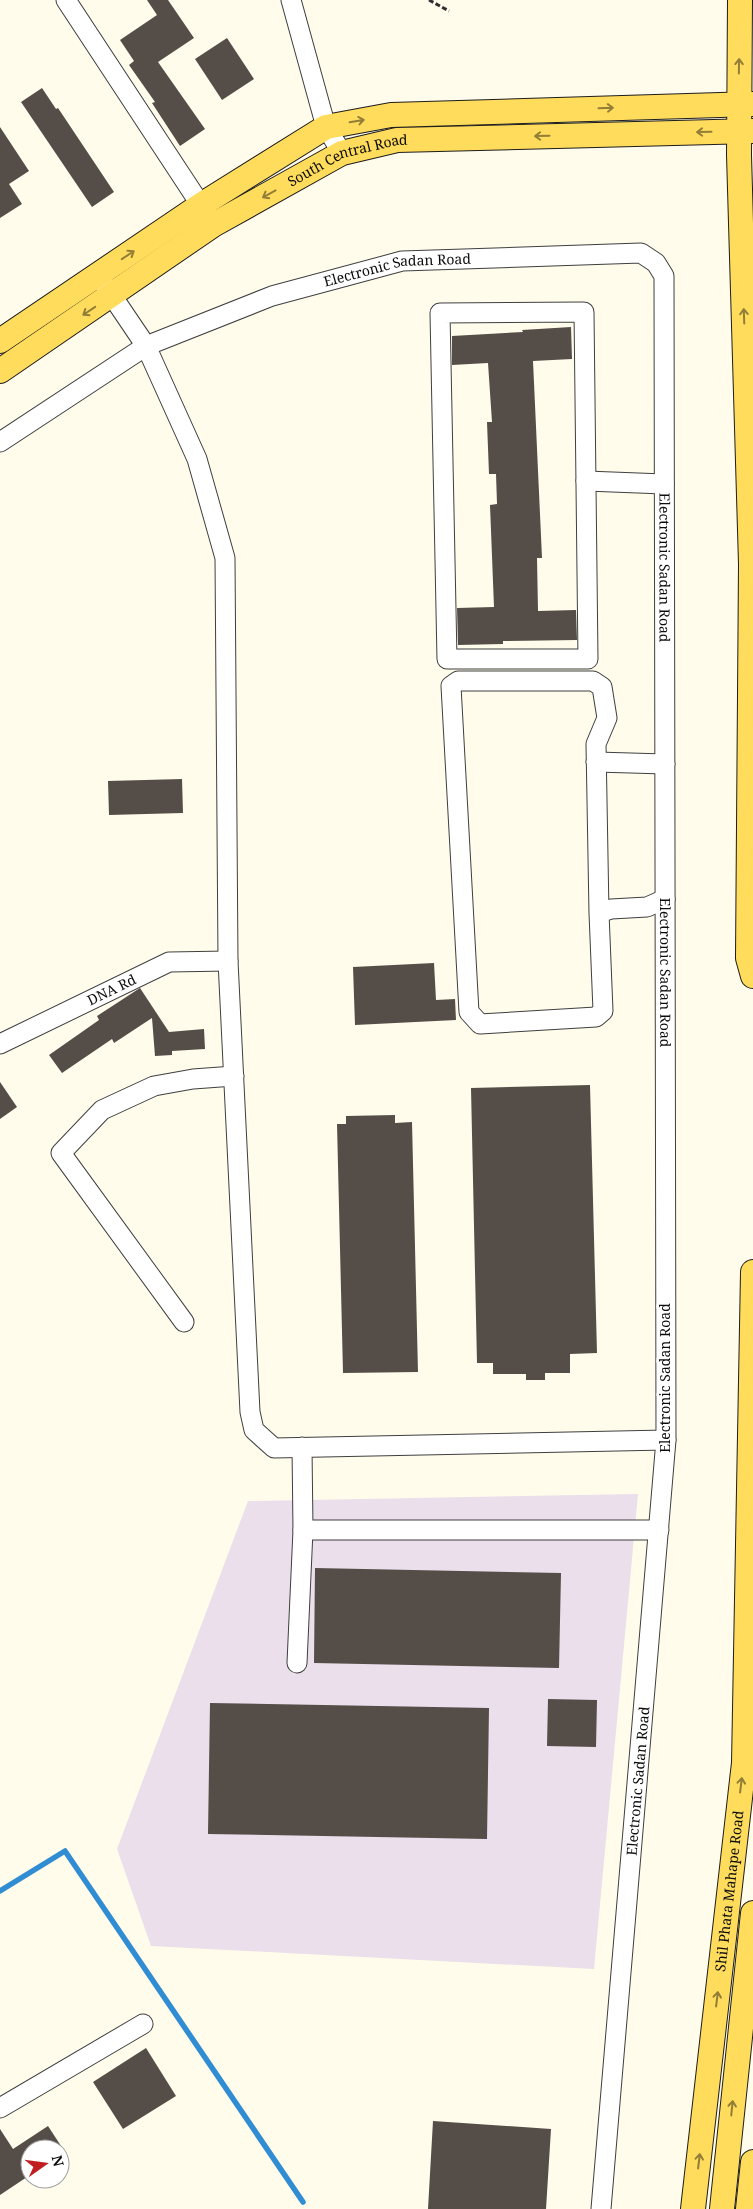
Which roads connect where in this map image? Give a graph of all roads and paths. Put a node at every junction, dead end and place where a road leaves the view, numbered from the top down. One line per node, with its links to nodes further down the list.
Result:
1 (66, 0): 10 (street)
2 (291, 0): 7 (street)
3 (429, 0): 5 (path)
4 (740, 0): 6 (main road, one-way to 4)
5 (449, 10)
6 (746, 104): 7 (main road, South Central Road, one-way to 6); 8 (main road)
7 (326, 127): 9 (street); 10 (main road, South Central Road)
8 (746, 131): 9 (main road, South Central Road, one-way to 9); 25 (main road, one-way to 8)
9 (342, 153): 11 (main road, South Central Road, one-way to 11)
10 (201, 206): 11 (street); 12 (main road, South Central Road, one-way to 10)
11 (214, 226): 13 (main road, South Central Road)
12 (98, 275): 13 (street); 14 (main road, South Central Road)
13 (112, 294): 15 (street); 16 (main road, South Central Road, one-way to 16)
14 (0, 341)
15 (146, 346): 17 (street, Electronic Sadan Road); 19 (street, Electronic Sadan Road); 24 (street)
16 (0, 371)
17 (0, 442)
18 (586, 481): 18 (street); 19 (street)
19 (664, 484): 21 (street, Electronic Sadan Road)
20 (596, 762): 21 (street); 23 (street); 23 (street)
21 (665, 764): 22 (street, Electronic Sadan Road)
22 (665, 899): 23 (street); 30 (street, Electronic Sadan Road)
23 (598, 913)
24 (228, 961): 26 (street, DNA Rd); 27 (street)
25 (753, 976)
26 (3, 1035)
27 (234, 1076): 29 (street); 31 (street)
28 (753, 1272): 40 (main road, Shil Phata Mahape Road, one-way to 28)
29 (184, 1322)
30 (666, 1440): 31 (street); 33 (street, Electronic Sadan Road)
31 (302, 1447): 32 (street)
32 (303, 1530): 33 (street); 34 (street)
33 (659, 1530): 39 (street, Electronic Sadan Road)
34 (297, 1662)
35 (753, 1913): 41 (main road, one-way to 35)
36 (142, 2024): 37 (street)
37 (0, 2108)
38 (753, 2162): 42 (main road)
39 (601, 2209)
40 (693, 2209)
41 (722, 2209)
42 (748, 2209)

